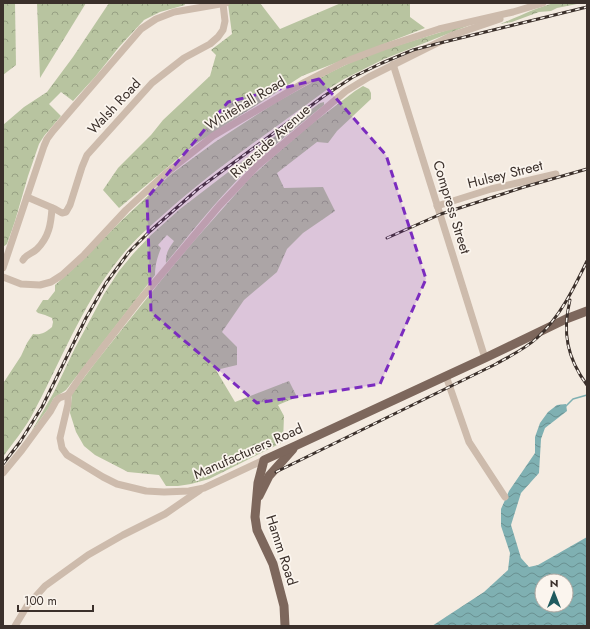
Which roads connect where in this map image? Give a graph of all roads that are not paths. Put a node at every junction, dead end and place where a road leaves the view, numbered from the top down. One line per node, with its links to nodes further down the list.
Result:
1 (224, 3): 6 (street); 8 (street, Walsh Road)
2 (543, 3): 3 (street, Whitehall Road)
3 (513, 12): 4 (street, Riverside Avenue); 11 (street, Whitehall Road)
4 (393, 64): 7 (street, Compress Street); 15 (street, Riverside Avenue)
5 (556, 174): 7 (street, Hulsey Street)
6 (27, 197): 8 (street, Walsh Road); 10 (street)
7 (437, 206): 13 (street, Compress Street)
8 (52, 208): 9 (street)
9 (23, 260)
10 (3, 268)
11 (3, 277)
12 (587, 311): 13 (main road, Manufacturers Road)
13 (485, 358): 14 (main road, Manufacturers Road)
14 (446, 376): 16 (main road, Manufacturers Road); 20 (street)
15 (68, 395): 18 (street); 19 (street, Manufacturers Road)
16 (296, 446): 17 (main road, Manufacturers Road); 21 (main road)
17 (264, 460): 19 (street, Manufacturers Road); 21 (main road, Hamm Road)
18 (3, 474)
19 (204, 488): 22 (street)
20 (505, 497)
21 (255, 505): 23 (main road, Hamm Road)
22 (15, 626)
23 (285, 626)

